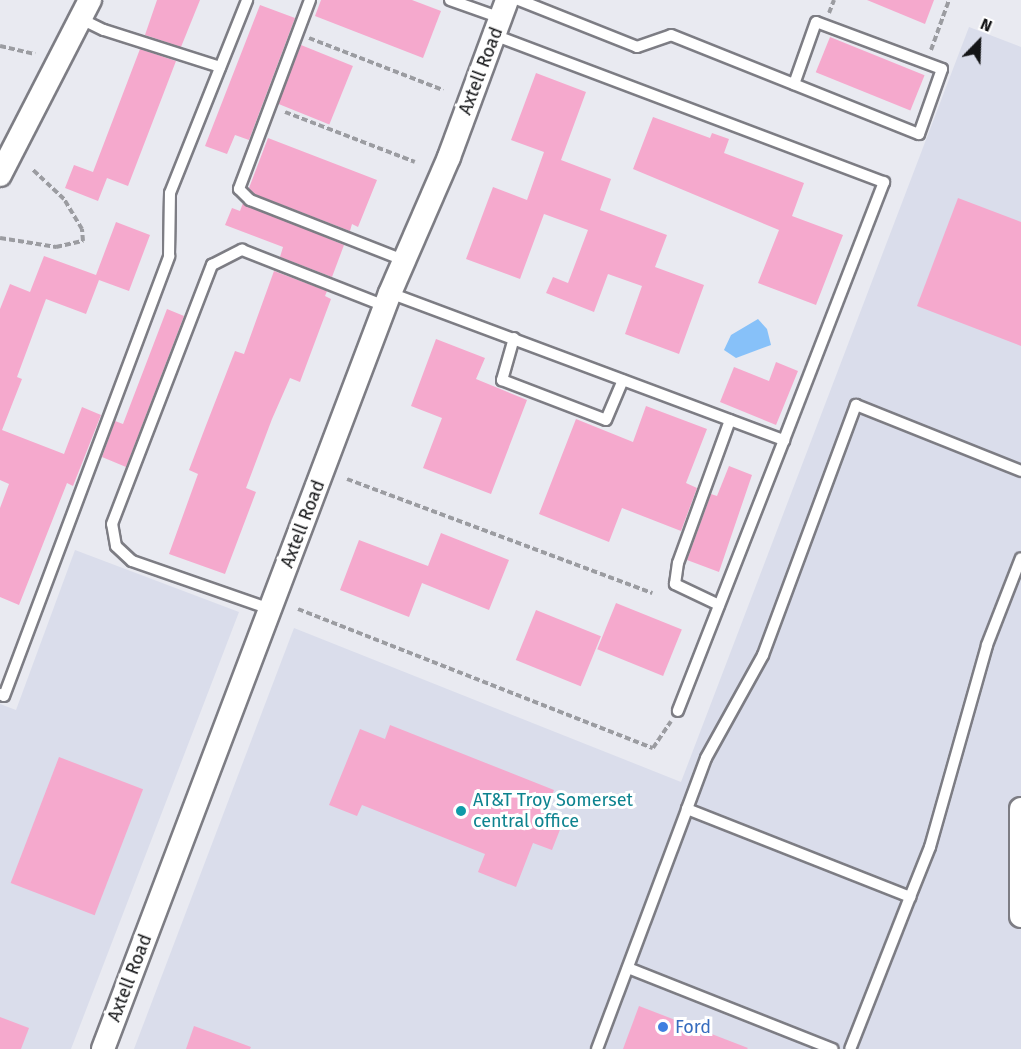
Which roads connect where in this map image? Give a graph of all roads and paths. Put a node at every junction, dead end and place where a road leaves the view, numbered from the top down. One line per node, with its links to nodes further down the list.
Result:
1 (247, 0): 12 (lane)
2 (310, 0): 8 (lane)
3 (450, 0): 7 (lane)
4 (519, 0): 13 (lane)
5 (950, 0): 11 (path)
6 (86, 9): 12 (lane); 18 (street)
7 (501, 18): 20 (street, Axtell Road); 25 (lane)
8 (298, 34): 14 (path); 15 (lane)
9 (0, 46): 10 (path)
10 (35, 54)
11 (927, 63): 13 (lane); 13 (lane)
12 (220, 67): 33 (lane)
13 (794, 84)
14 (442, 90)
15 (270, 106): 16 (path); 20 (lane)
16 (415, 162)
17 (32, 169): 19 (path)
18 (0, 175)
19 (0, 238)
20 (403, 261): 21 (street, Axtell Road)
21 (388, 300): 22 (lane); 31 (street, Axtell Road); 31 (lane)
22 (514, 338): 23 (lane); 23 (lane)
23 (623, 380): 24 (lane)
24 (730, 420): 25 (lane); 30 (lane)
25 (783, 440): 30 (lane)
26 (1021, 471): 36 (lane)
27 (347, 479): 29 (path)
28 (1021, 558): 37 (lane)
29 (652, 593)
30 (718, 605): 34 (lane)
31 (270, 609): 40 (street, Axtell Road)
32 (298, 609): 34 (path)
33 (0, 694)
34 (678, 711)
35 (1021, 808): 38 (street)
36 (687, 809): 37 (lane); 39 (lane)
37 (910, 897): 43 (lane)
38 (1021, 916)
39 (628, 968): 41 (lane); 42 (lane)
40 (103, 1049)
41 (597, 1049)
42 (833, 1049)
43 (850, 1049)

